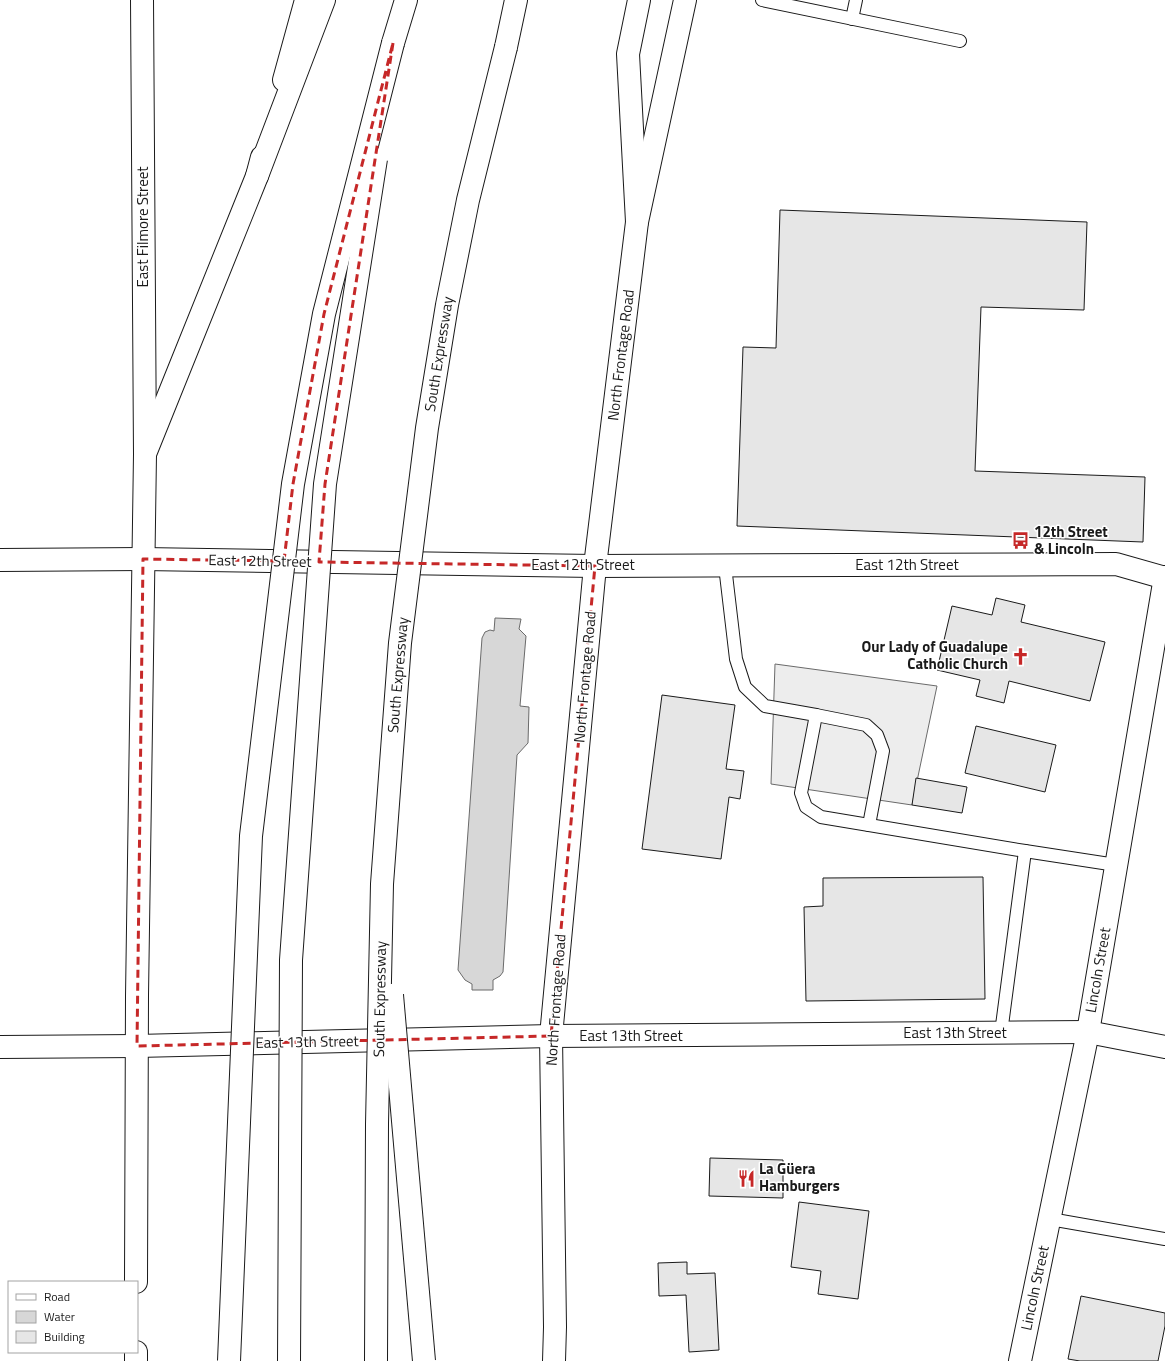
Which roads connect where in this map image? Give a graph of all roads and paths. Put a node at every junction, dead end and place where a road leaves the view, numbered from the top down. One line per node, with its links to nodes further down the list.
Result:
1 (142, 0): 15 (main road, East Filmore Street)
2 (306, 0): 13 (main road)
3 (324, 0): 13 (main road)
4 (406, 0): 12 (main road)
5 (516, 0): 25 (main road, South Expressway, bridge)
6 (639, 0): 14 (main road)
7 (685, 0): 14 (main road, North Frontage Road)
8 (762, 0): 10 (lane)
9 (856, 0): 10 (lane)
10 (852, 19): 11 (lane)
11 (960, 42)
12 (393, 43): 35 (main road, bridge); 36 (main road, bridge)
13 (257, 176): 15 (main road)
14 (637, 222): 18 (main road, North Frontage Road)
15 (145, 454): 16 (main road)
16 (143, 559): 17 (main road, East 12th Street); 18 (main road, East 12th Street); 29 (main road)
17 (0, 560)
18 (595, 566): 19 (main road, East 12th Street); 28 (main road, North Frontage Road)
19 (725, 566): 20 (main road, East 12th Street); 21 (lane)
20 (1165, 578): 24 (main road, Lincoln Street)
21 (816, 715): 22 (lane); 22 (lane)
22 (869, 826): 23 (lane)
23 (1025, 851): 24 (lane); 27 (lane)
24 (1116, 865): 26 (main road, Lincoln Street)
25 (382, 884): 37 (main road, South Expressway, bridge); 38 (main road, bridge)
26 (1088, 1032): 27 (main road, East 13th Street); 31 (main road, East 13th Street); 32 (main road, Lincoln Street)
27 (1001, 1033): 28 (main road, East 13th Street)
28 (551, 1036): 29 (main road, East 13th Street); 39 (main road, North Frontage Road)
29 (137, 1046): 30 (main road, East 13th Street); 34 (main road)
30 (0, 1047)
31 (1165, 1047)
32 (1050, 1219): 33 (lane); 40 (main road, Lincoln Street)
33 (1165, 1239)
34 (136, 1281)
35 (229, 1361)
36 (289, 1361)
37 (376, 1361)
38 (424, 1361)
39 (554, 1361)
40 (1020, 1361)

